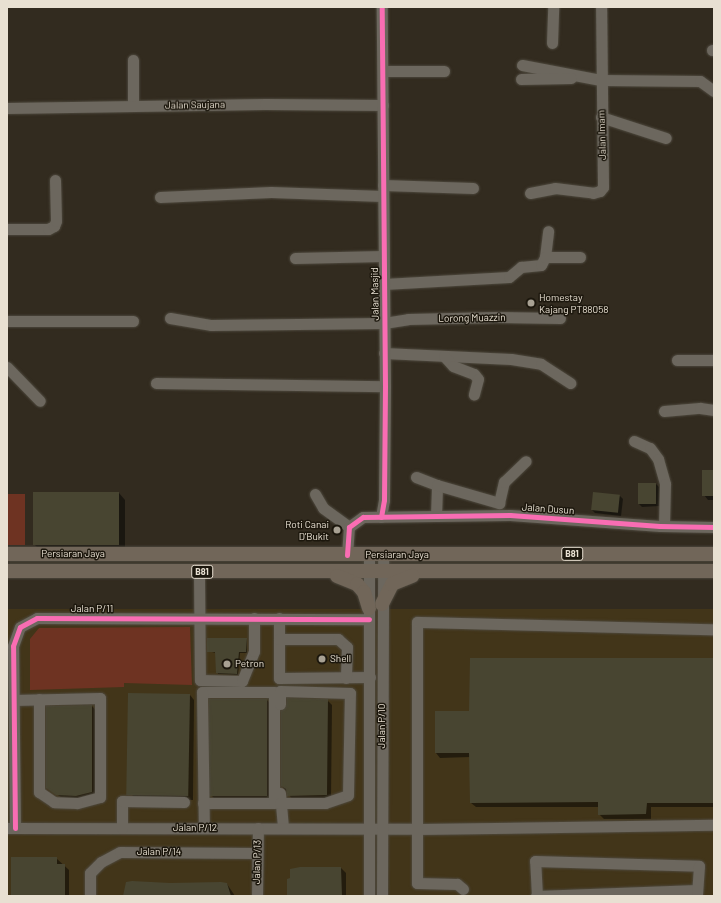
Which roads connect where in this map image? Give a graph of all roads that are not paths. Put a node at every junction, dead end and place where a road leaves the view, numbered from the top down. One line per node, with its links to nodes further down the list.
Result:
1 (382, 7): 7 (street, Jalan Masjid)
2 (553, 7): 4 (street)
3 (601, 7): 11 (street, Jalan Imam)
4 (552, 43)
5 (133, 60): 14 (street)
6 (522, 65): 9 (street)
7 (383, 71): 8 (street); 13 (street, Jalan Masjid)
8 (444, 71)
9 (579, 77): 10 (street); 11 (street)
10 (521, 79)
11 (601, 80): 12 (street); 16 (street, Jalan Imam)
12 (714, 91)
13 (383, 105): 14 (street, Jalan Saujana); 20 (street, Jalan Masjid)
14 (133, 106): 15 (street, Jalan Saujana)
15 (7, 108)
16 (601, 117): 17 (street); 21 (street, Jalan Imam)
17 (666, 138)
18 (55, 180): 23 (street)
19 (473, 188): 20 (street)
20 (383, 190): 22 (street); 25 (street, Jalan Masjid)
21 (530, 193)
22 (160, 197)
23 (7, 229)
24 (548, 231): 26 (street)
25 (383, 256): 28 (street); 29 (street, Jalan Masjid)
26 (545, 257): 27 (street); 29 (street)
27 (580, 257)
28 (295, 258)
29 (384, 284): 34 (street, Jalan Masjid)
30 (170, 318): 34 (street, Lorong Muazzin)
31 (560, 318): 34 (street, Lorong Muazzin)
32 (133, 321): 33 (street)
33 (7, 322)
34 (384, 323): 35 (street, Jalan Masjid)
35 (384, 353): 36 (street); 42 (street, Jalan Masjid)
36 (444, 356): 41 (street); 43 (street)
37 (677, 360): 38 (street)
38 (714, 360)
39 (7, 367): 44 (street)
40 (156, 383): 42 (street)
41 (570, 383)
42 (385, 386): 53 (street, Jalan Masjid)
43 (474, 394)
44 (40, 401)
45 (714, 410): 46 (street)
46 (664, 411)
47 (634, 441): 55 (street)
48 (526, 461): 50 (street)
49 (416, 477): 50 (street)
50 (437, 484): 52 (street)
51 (315, 494): 54 (street)
52 (436, 516): 53 (street, Jalan Dusun); 55 (street, Jalan Dusun)
53 (381, 517): 54 (street)
54 (349, 526): 59 (street)
55 (664, 526): 56 (street, Jalan Dusun)
56 (714, 527)
57 (7, 554): 59 (main road, Persiaran Jaya / B81)
58 (714, 554): 61 (main road, Persiaran Jaya / B81)
59 (347, 555): 60 (main road, Persiaran Jaya / B81)
60 (369, 555): 61 (main road, Persiaran Jaya / B81); 66 (street, Jalan P/10)
61 (383, 555): 66 (street, Jalan P/10)
62 (7, 571): 64 (main road, Persiaran Jaya / B81)
63 (714, 571): 67 (main road, Persiaran Jaya / B81)
64 (199, 572): 65 (main road, Persiaran Jaya / B81); 69 (street)
65 (322, 572): 66 (main road, Persiaran Jaya / B81); 68 (main road)
66 (376, 572): 67 (main road, Persiaran Jaya / B81); 68 (street, Jalan P/10)
67 (423, 572): 68 (main road)
68 (374, 610): 71 (street, Jalan P/11); 74 (street, Jalan P/10); 88 (street, Jalan P/10)
69 (200, 618): 70 (street, Jalan P/11); 70 (street); 76 (street, Jalan P/11)
70 (254, 618): 71 (street, Jalan P/11)
71 (279, 618): 73 (street)
72 (714, 629): 89 (street)
73 (279, 639): 75 (street); 75 (street)
74 (370, 677): 75 (street); 87 (street, Jalan P/10)
75 (346, 678)
76 (11, 695): 77 (street); 82 (street, Jalan P/11)
77 (39, 699): 77 (street)
78 (184, 802): 83 (street)
79 (280, 803): 79 (street); 86 (street)
80 (204, 804): 80 (street); 84 (street)
81 (714, 824): 89 (street, Jalan P/12)
82 (11, 828): 83 (street, Jalan P/12)
83 (122, 828): 84 (street, Jalan P/12)
84 (204, 828): 85 (street, Jalan P/12)
85 (258, 828): 86 (street, Jalan P/12); 90 (street, Jalan P/13)
86 (283, 828): 87 (street, Jalan P/12)
87 (369, 828): 88 (street, Jalan P/12); 95 (street, Jalan P/10)
88 (382, 828): 89 (street, Jalan P/12); 96 (street, Jalan P/10)
89 (418, 829): 91 (street)
90 (257, 853): 93 (street, Jalan P/14); 94 (street, Jalan P/13)
91 (463, 889)
92 (697, 893): 97 (street); 97 (street)
93 (90, 896)
94 (257, 896)
95 (369, 896)
96 (382, 896)
97 (536, 896)

